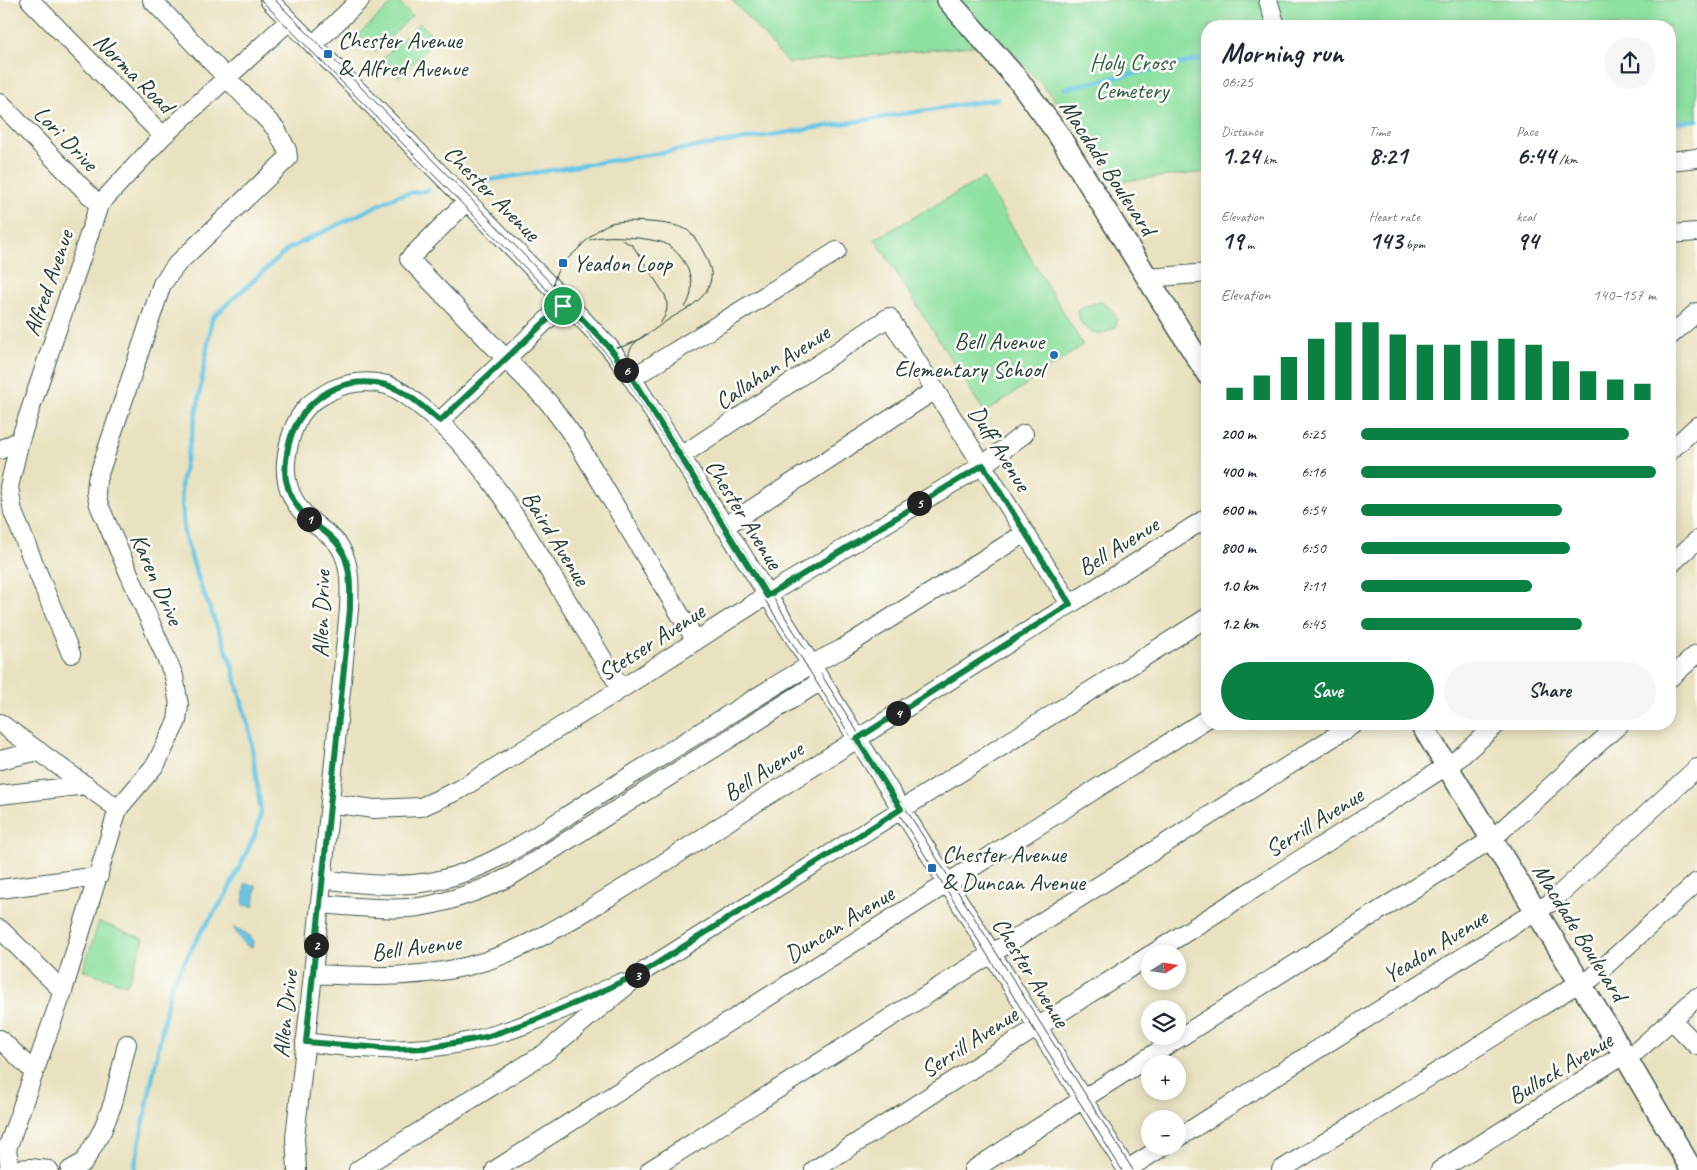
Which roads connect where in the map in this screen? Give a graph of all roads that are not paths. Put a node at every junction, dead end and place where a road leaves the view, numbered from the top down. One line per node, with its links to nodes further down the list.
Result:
1 (30, 0): 12 (street, Norma Road)
2 (152, 0): 10 (street)
3 (269, 0): 8 (street, Chester Avenue)
4 (360, 0): 9 (street)
5 (948, 0): 21 (main road, Macdade Boulevard)
6 (1268, 0): 7 (street)
7 (1274, 20)
8 (289, 21): 9 (street, Chester Avenue); 10 (street, Alfred Avenue)
9 (313, 45): 15 (street, Chester Avenue)
10 (227, 78): 12 (street, Alfred Avenue); 67 (street, Karen Drive)
11 (0, 103): 16 (street, Lori Drive)
12 (164, 136): 16 (street, Alfred Avenue)
13 (1697, 158): 14 (street)
14 (1676, 160)
15 (467, 201): 22 (street, Chester Avenue); 26 (street)
16 (99, 205): 33 (street, Alfred Avenue)
17 (1697, 232): 18 (street)
18 (1676, 234)
19 (837, 251): 28 (street)
20 (1201, 274): 21 (street)
21 (1148, 278): 27 (main road, Macdade Boulevard)
22 (566, 302): 26 (street); 28 (street, Chester Avenue)
23 (1697, 312): 25 (street)
24 (889, 317): 29 (street, Duff Avenue); 36 (street, Callahan Avenue)
25 (1676, 331)
26 (505, 359): 30 (street); 46 (street)
27 (1201, 364)
28 (632, 378): 36 (street, Chester Avenue)
29 (935, 390): 37 (street, Duff Avenue); 39 (street)
30 (440, 421): 52 (street, Baird Avenue); 66 (street, Allen Drive)
31 (1697, 426): 34 (street)
32 (1024, 434): 37 (street, Stetser Avenue)
33 (20, 440): 35 (street); 47 (street, Alfred Avenue)
34 (1676, 445)
35 (0, 450)
36 (681, 456): 39 (street, Chester Avenue)
37 (983, 465): 40 (street, Duff Avenue); 43 (street, Stetser Avenue)
38 (1201, 521): 44 (street, Bell Avenue)
39 (724, 527): 43 (street, Chester Avenue)
40 (1026, 533): 44 (street, Duff Avenue); 49 (street)
41 (1697, 540): 42 (street)
42 (1676, 559)
43 (767, 596): 46 (street, Stetser Avenue); 49 (street, Chester Avenue)
44 (1070, 604): 59 (street, Bell Avenue)
45 (1201, 621): 68 (street)
46 (696, 641): 52 (street, Stetser Avenue)
47 (71, 654)
48 (1697, 654): 50 (street)
49 (810, 664): 51 (street, Chester Avenue); 71 (street)
50 (1676, 673)
51 (820, 682): 59 (street, Chester Avenue); 75 (street)
52 (621, 689): 66 (street, Stetser Avenue)
53 (1201, 722): 73 (street, Duncan Avenue)
54 (0, 723): 60 (street)
55 (1345, 730): 79 (street)
56 (1425, 730): 62 (main road, Macdade Boulevard)
57 (1490, 730): 62 (street, Serrill Avenue)
58 (1613, 730): 69 (street)
59 (857, 739): 68 (street, Chester Avenue); 82 (street, Bell Avenue)
60 (39, 751): 61 (street); 64 (street)
61 (0, 760)
62 (1447, 766): 69 (main road, Macdade Boulevard); 78 (street, Serrill Avenue)
63 (1697, 768): 76 (street, Yeadon Avenue)
64 (86, 786): 65 (street); 67 (street)
65 (0, 795)
66 (330, 803): 71 (street, Allen Drive)
67 (118, 809): 70 (street, Karen Drive)
68 (901, 809): 73 (street, Chester Avenue); 81 (street)
69 (1492, 839): 76 (main road, Macdade Boulevard); 94 (street)
70 (99, 876): 74 (street); 84 (street, Karen Drive)
71 (322, 879): 75 (street, Allen Drive)
72 (1697, 882): 83 (street)
73 (948, 884): 79 (street, Chester Avenue); 103 (street, Duncan Avenue)
74 (0, 889)
75 (320, 904): 82 (street, Allen Drive)
76 (1536, 911): 83 (main road, Macdade Boulevard); 95 (street, Yeadon Avenue)
77 (0, 929): 84 (street)
78 (1165, 945)
79 (992, 954): 87 (street, Chester Avenue); 104 (street)
80 (1141, 960): 87 (street, Serrill Avenue)
81 (648, 969): 89 (street); 102 (street)
82 (313, 974): 89 (street, Allen Drive)
83 (1581, 984): 92 (main road, Macdade Boulevard); 108 (street)
84 (63, 991): 93 (street, Karen Drive)
85 (1697, 997): 86 (street, Bullock Avenue)
86 (1672, 1020): 91 (street); 92 (street, Bullock Avenue)
87 (1037, 1026): 94 (street, Chester Avenue); 105 (street, Serrill Avenue)
88 (0, 1039): 93 (street)
89 (306, 1042): 101 (street, Allen Drive)
90 (128, 1044): 100 (street)
91 (1697, 1046)
92 (1625, 1056): 109 (street, Bullock Avenue); 110 (main road, Macdade Boulevard)
93 (34, 1072): 96 (street, Karen Drive)
94 (1083, 1098): 106 (street); 107 (street, Chester Avenue)
95 (1186, 1133)
96 (4, 1145): 98 (street)
97 (1150, 1155): 107 (street)
98 (9, 1170): 99 (street)
99 (49, 1170)
100 (70, 1170)
101 (297, 1170)
102 (358, 1170)
103 (496, 1170)
104 (650, 1170)
105 (814, 1170)
106 (973, 1170)
107 (1127, 1170)
108 (1280, 1170)
109 (1440, 1170)
110 (1692, 1170)

